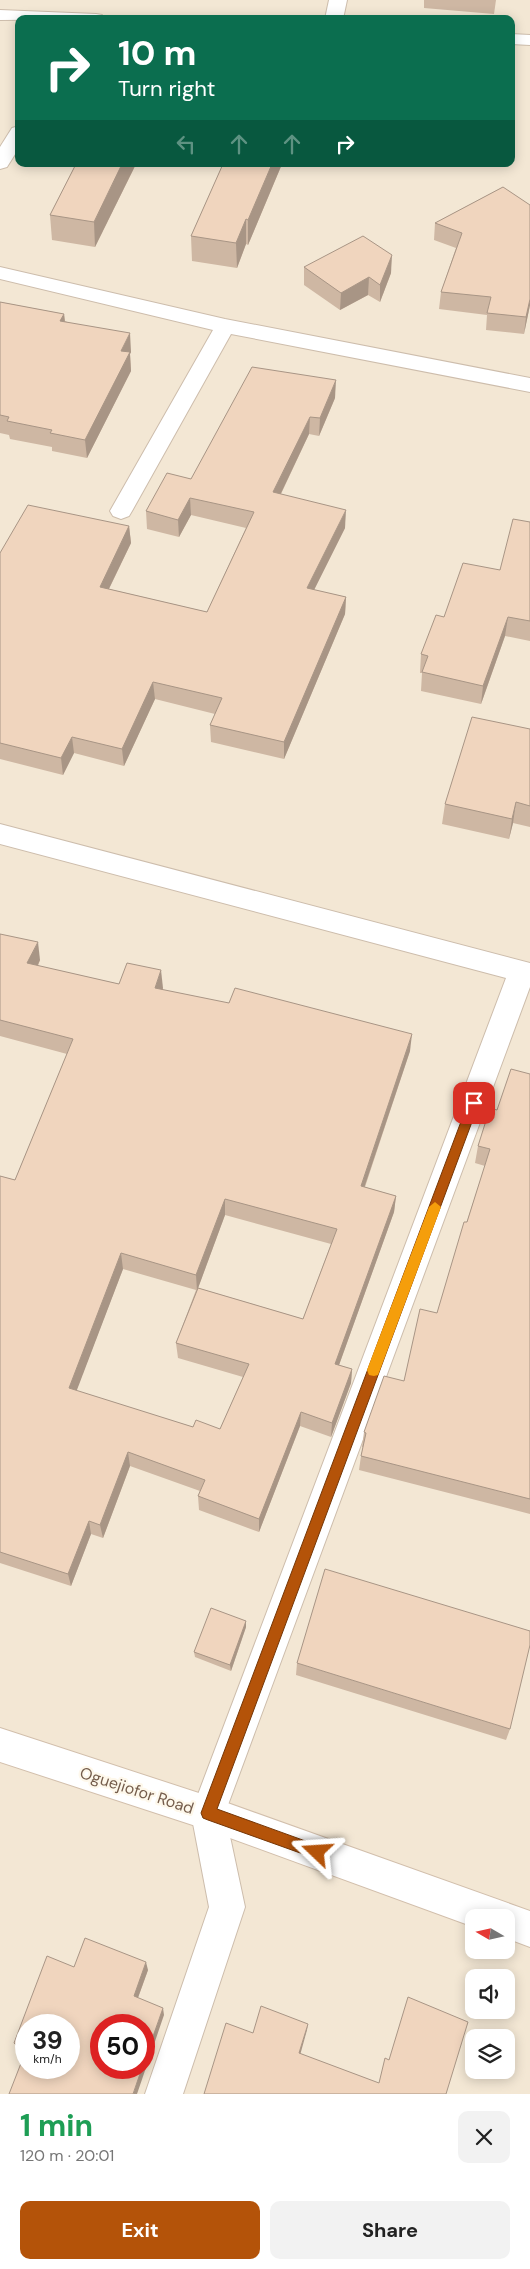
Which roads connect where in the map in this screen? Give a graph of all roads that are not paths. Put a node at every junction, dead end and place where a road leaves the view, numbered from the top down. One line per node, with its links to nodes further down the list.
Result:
1 (338, 0): 3 (street)
2 (0, 15): 4 (street)
3 (335, 15)
4 (15, 16)
5 (515, 39): 6 (street)
6 (530, 40)
7 (15, 139): 8 (street)
8 (0, 163)
9 (0, 273): 10 (street)
10 (225, 326): 11 (street); 12 (street)
11 (530, 385)
12 (121, 511)
13 (0, 834): 14 (street)
14 (526, 973): 16 (street)
15 (0, 1745): 16 (street, Oguejiofor Road)
16 (208, 1813): 17 (street, Oguejiofor Road); 20 (street)
17 (473, 1909)
18 (515, 1923): 19 (street)
19 (530, 1929)
20 (164, 2094)

